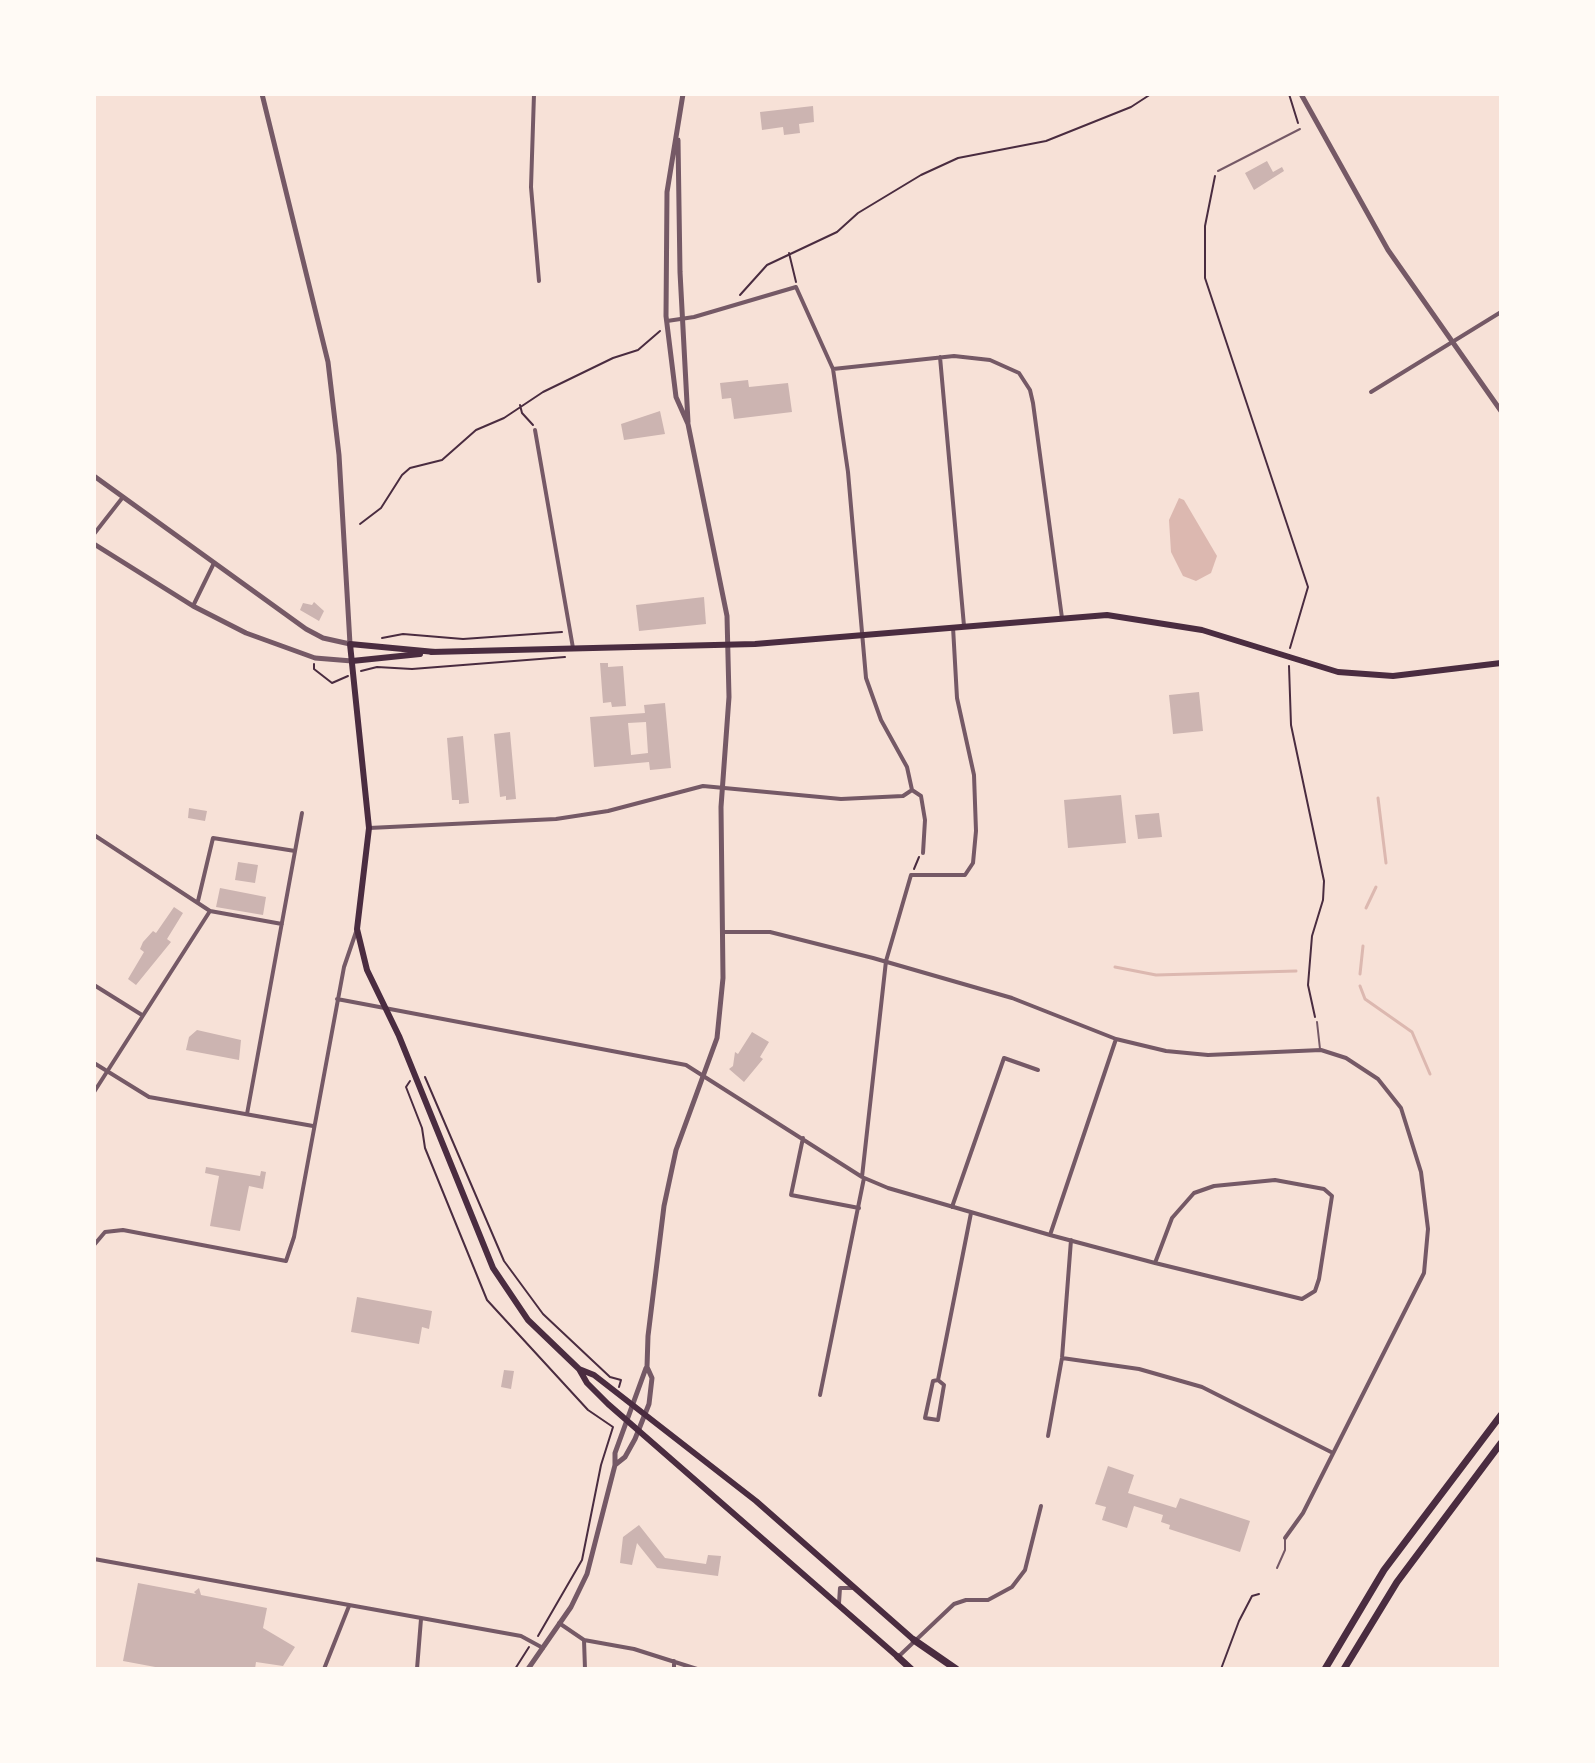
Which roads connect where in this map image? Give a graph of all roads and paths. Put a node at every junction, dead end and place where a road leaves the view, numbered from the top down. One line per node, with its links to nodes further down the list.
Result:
1 (262, 94): 39 (street)
2 (534, 94): 11 (street)
3 (683, 94): 8 (street)
4 (1151, 94): 10 (path)
5 (1289, 94): 7 (path)
6 (1301, 94): 18 (street)
7 (1300, 129): 9 (lane)
8 (678, 139): 15 (street); 16 (street)
9 (1218, 171): 44 (path)
10 (789, 253): 12 (path); 13 (path)
11 (539, 281)
12 (796, 287): 13 (street); 20 (street)
13 (735, 303): 15 (street)
14 (1501, 312): 18 (street)
15 (683, 319): 16 (street); 24 (street)
16 (667, 321): 24 (street)
17 (659, 332): 22 (path)
18 (1451, 342): 21 (street); 23 (street)
19 (940, 357): 20 (street); 33 (street); 34 (street)
20 (833, 369): 37 (street)
21 (1371, 392)
22 (520, 405): 25 (path); 28 (path)
23 (1501, 411)
24 (688, 424): 40 (street)
25 (535, 430): 36 (street)
26 (94, 476): 27 (street)
27 (123, 497): 29 (street); 31 (street)
28 (360, 524)
29 (94, 534)
30 (94, 544): 32 (street)
31 (214, 563): 32 (street); 39 (street)
32 (193, 606): 45 (street)
33 (1062, 618): 34 (main road); 44 (main road)
34 (964, 626): 35 (main road)
35 (953, 627): 37 (main road); 64 (street)
36 (571, 633): 38 (path); 41 (street)
37 (861, 637): 40 (main road); 51 (street)
38 (378, 640)
39 (350, 644): 42 (main road); 45 (main road)
40 (728, 644): 41 (main road); 50 (street)
41 (573, 648): 42 (main road)
42 (435, 652): 45 (main road)
43 (574, 656): 48 (path)
44 (1288, 659): 46 (main road); 69 (path)
45 (352, 661): 53 (main road)
46 (1501, 663)
47 (314, 667): 49 (path)
48 (377, 667)
49 (334, 681)
50 (722, 787): 51 (street); 53 (street); 63 (street)
51 (912, 790): 56 (street)
52 (302, 813): 55 (street)
53 (369, 828): 62 (main road)
54 (94, 835): 59 (street)
55 (295, 851): 59 (street); 61 (street)
56 (923, 853)
57 (917, 858): 58 (path)
58 (916, 864)
59 (198, 901): 60 (street)
60 (210, 911): 61 (street); 68 (street)
61 (282, 924): 79 (street)
62 (357, 929): 66 (street); 67 (main road)
63 (723, 932): 64 (street); 76 (street)
64 (886, 961): 70 (street); 82 (street)
65 (94, 985): 68 (street)
66 (337, 999): 67 (street); 80 (street)
67 (384, 1007): 75 (main road); 76 (street)
68 (142, 1015): 74 (street)
69 (1317, 1022): 71 (lane)
70 (1116, 1039): 71 (street); 86 (street)
71 (1321, 1050): 103 (street)
72 (94, 1063): 74 (street)
73 (1038, 1070): 83 (street)
74 (107, 1071): 78 (street); 79 (street)
75 (414, 1075): 92 (main road); 93 (path)
76 (705, 1075): 81 (street); 91 (street)
77 (406, 1087): 117 (path)
78 (94, 1092)
79 (247, 1114): 80 (street)
80 (313, 1126): 88 (street)
81 (803, 1138): 82 (street); 84 (street)
82 (863, 1178): 83 (street); 84 (street)
83 (952, 1207): 85 (street)
84 (859, 1208): 95 (street)
85 (971, 1213): 86 (street); 94 (street)
86 (1050, 1235): 87 (street)
87 (1071, 1240): 89 (street); 90 (street)
88 (94, 1245)
89 (1155, 1263): 89 (street)
90 (1062, 1358): 101 (street); 103 (street)
91 (647, 1367): 96 (street); 97 (street)
92 (579, 1369): 96 (main road); 99 (main road)
93 (621, 1380)
94 (938, 1380): 94 (street)
95 (820, 1395)
96 (633, 1405): 97 (main road); 99 (street)
97 (646, 1415): 100 (street); 109 (main road)
98 (1501, 1415): 131 (highway)
99 (628, 1420): 100 (main road); 104 (street)
100 (640, 1431): 104 (street); 111 (main road)
101 (1048, 1436)
102 (1501, 1443): 132 (highway)
103 (1333, 1453): 106 (street)
104 (615, 1465): 114 (street)
105 (1041, 1506): 116 (street)
106 (1285, 1538): 108 (lane)
107 (94, 1559): 112 (street)
108 (1277, 1568)
109 (854, 1588): 111 (street); 116 (main road)
110 (1259, 1594): 130 (path)
111 (839, 1603): 119 (main road)
112 (349, 1606): 113 (street); 121 (street)
113 (421, 1619): 117 (street); 122 (street)
114 (559, 1623): 115 (street); 118 (street)
115 (584, 1640): 120 (street); 125 (street)
116 (914, 1640): 119 (street); 129 (highway)
117 (534, 1641): 118 (street); 123 (path)
118 (543, 1648): 124 (street)
119 (898, 1657): 128 (highway)
120 (674, 1661): 126 (street); 127 (street)
121 (324, 1669)
122 (417, 1669)
123 (515, 1669)
124 (528, 1669)
125 (585, 1669)
126 (674, 1669)
127 (697, 1669)
128 (911, 1669)
129 (956, 1669)
130 (1221, 1669)
131 (1325, 1669)
132 (1344, 1669)

